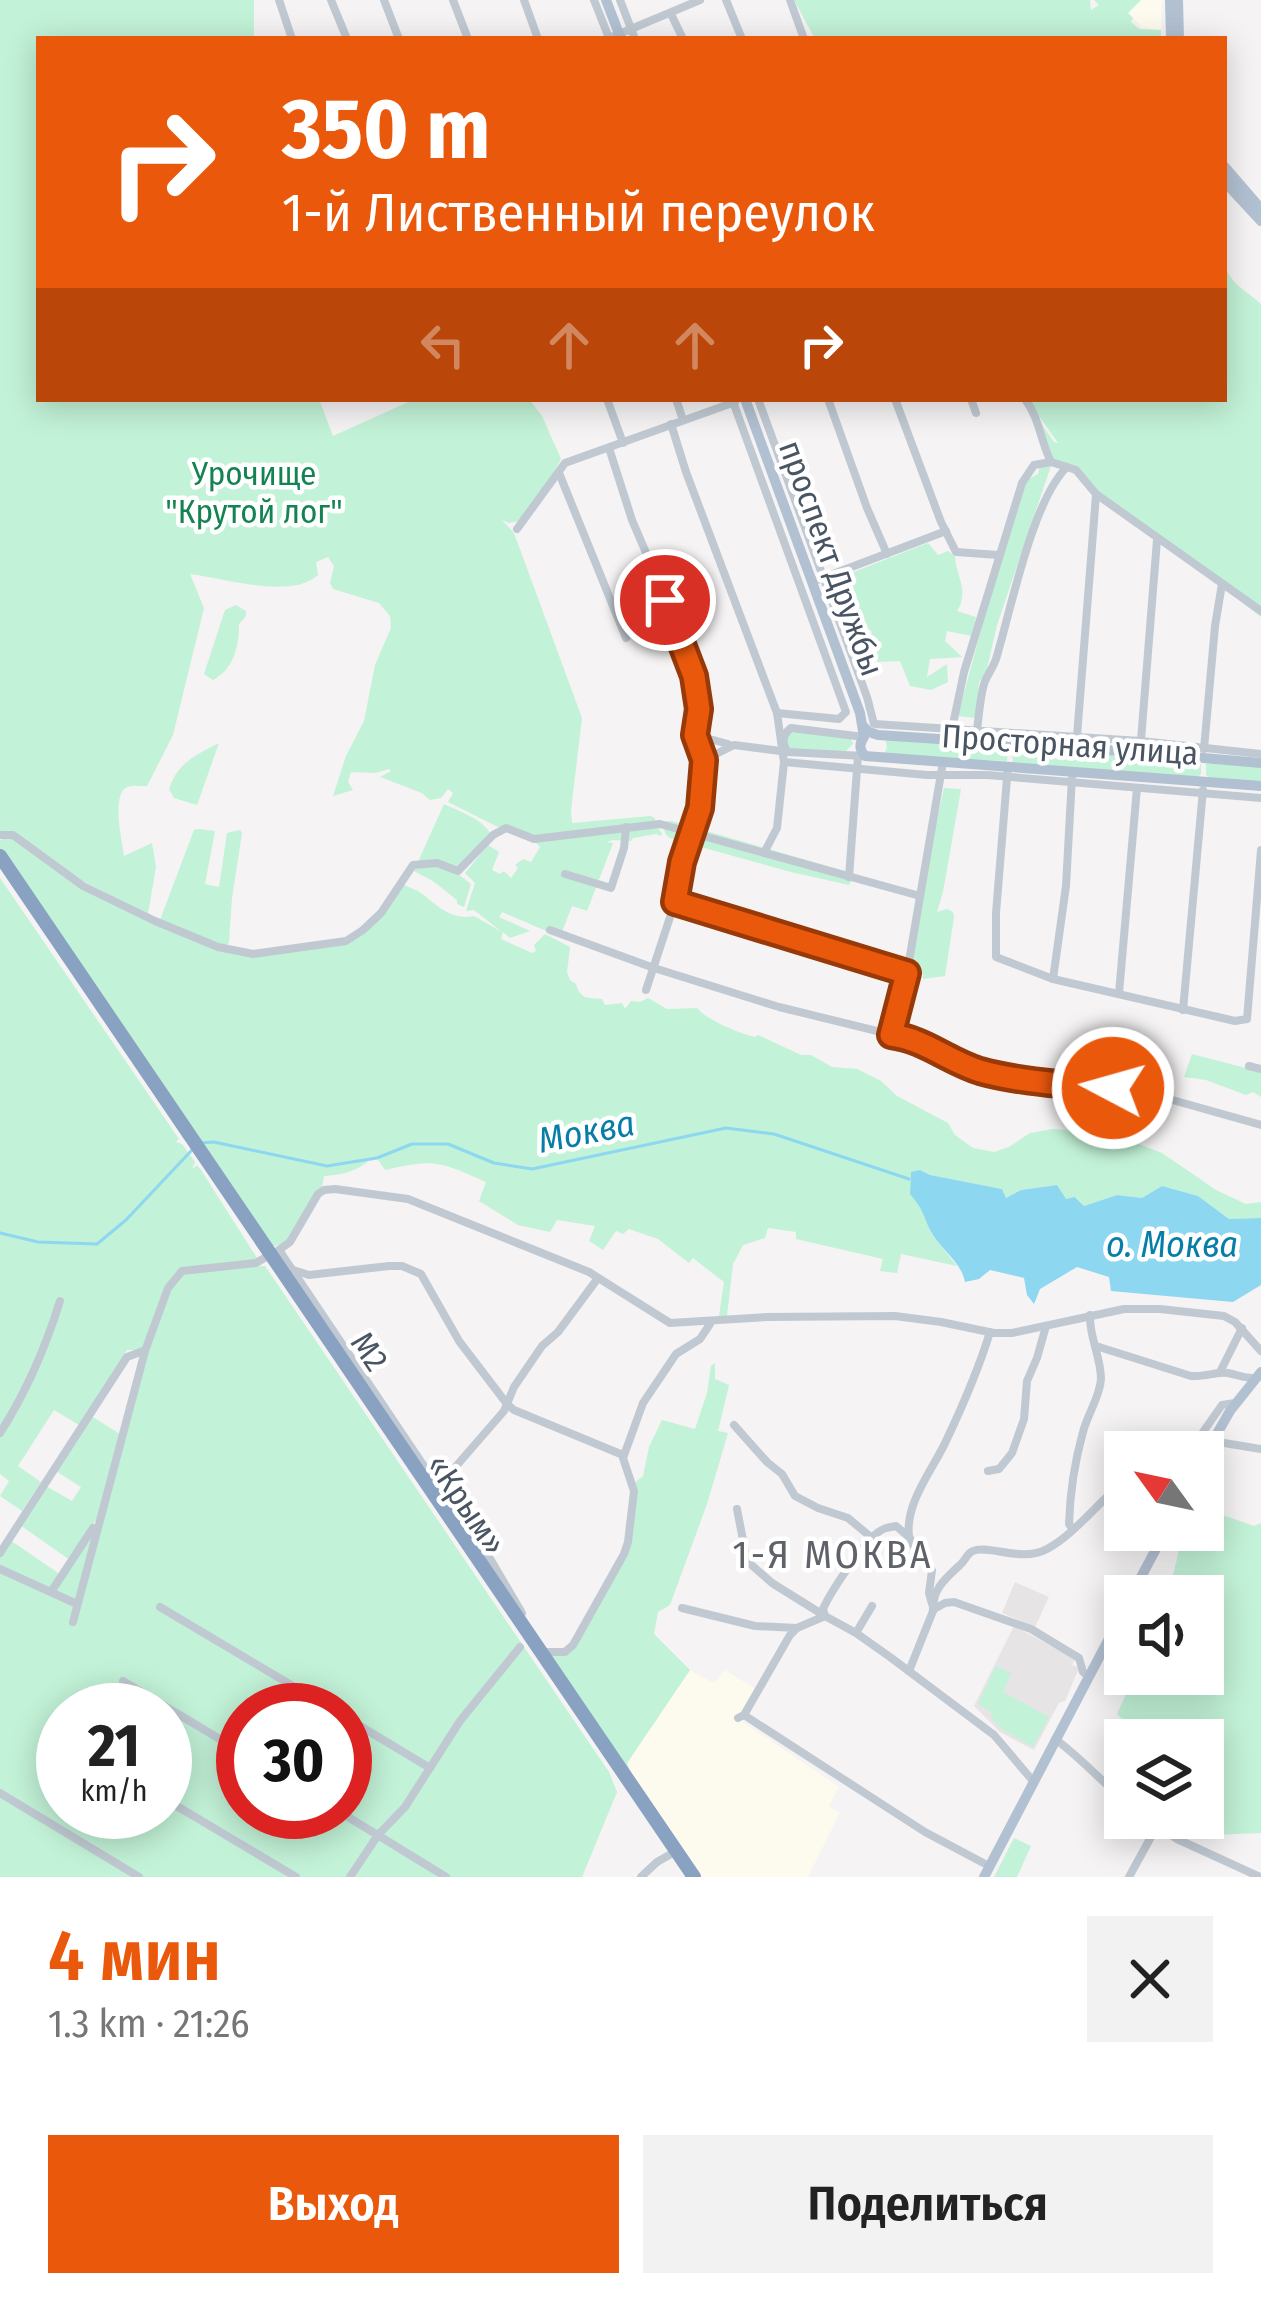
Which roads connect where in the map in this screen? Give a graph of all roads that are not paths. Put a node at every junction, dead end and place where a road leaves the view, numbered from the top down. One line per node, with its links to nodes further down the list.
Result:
1 (279, 0): 14 (street)
2 (331, 0): 15 (street)
3 (384, 0): 16 (street)
4 (453, 0): 17 (street)
5 (524, 0): 18 (street)
6 (594, 0): 19 (street)
7 (606, 0): 20 (main road)
8 (620, 0): 21 (street)
9 (726, 0): 24 (street)
10 (790, 0): 25 (street)
11 (1174, 0): 26 (main road)
12 (695, 1): 13 (street)
13 (671, 14): 22 (street); 23 (street)
14 (291, 36)
15 (346, 36)
16 (398, 36)
17 (467, 36)
18 (537, 36)
19 (618, 36)
20 (619, 36)
21 (619, 36)
22 (621, 36)
23 (681, 36)
24 (741, 36)
25 (803, 36)
26 (1175, 36)
27 (1227, 169): 29 (main road)
28 (1227, 184): 30 (main road)
29 (1261, 209)
30 (1261, 221)
31 (608, 402): 44 (street)
32 (677, 402): 42 (street)
33 (732, 402): 42 (street)
34 (739, 402): 55 (main road, проспект Дружбы)
35 (739, 402): 59 (street)
36 (759, 402): 55 (street)
37 (829, 402): 53 (street)
38 (897, 402): 51 (street)
39 (972, 402): 41 (street)
40 (1027, 402): 46 (street)
41 (976, 413)
42 (683, 420): 43 (street)
43 (671, 424): 44 (street); 59 (street)
44 (623, 443): 45 (street)
45 (609, 448): 48 (street); 63 (street)
46 (1051, 462): 47 (street); 54 (street)
47 (1067, 467): 49 (street); 62 (street)
48 (559, 472): 50 (street); 58 (street)
49 (1096, 494): 52 (street); 64 (street)
50 (517, 529)
51 (946, 531): 53 (street); 54 (street)
52 (1157, 538): 56 (street); 66 (street)
53 (887, 554): 55 (street)
54 (998, 555): 60 (street)
55 (818, 580): 61 (main road, проспект Дружбы)
56 (1222, 584): 57 (street); 68 (street)
57 (1261, 611)
58 (626, 638)
59 (776, 713): 69 (street)
60 (952, 729): 61 (street); 62 (street)
61 (870, 730): 65 (main road, Просторная улица); 69 (street, Просторная улица); 70 (main road); 70 (main road)
62 (977, 730): 65 (street)
63 (695, 735): 67 (street, Просторная улица); 72 (street)
64 (1077, 736): 65 (street); 66 (street)
65 (1010, 738): 68 (main road, Просторная улица); 75 (main road)
66 (1141, 741): 68 (street)
67 (734, 745): 69 (street, Просторная улица); 72 (street)
68 (1204, 752): 71 (main road, Просторная улица); 79 (main road)
69 (785, 756): 70 (street, Просторная улица); 73 (street); 85 (street)
70 (866, 756): 73 (street); 74 (main road, Просторная улица)
71 (1261, 758)
72 (704, 760): 82 (street)
73 (858, 769): 74 (street); 88 (street)
74 (941, 769): 75 (main road, Просторная улица); 89 (street)
75 (1008, 771): 76 (main road, Просторная улица); 94 (street)
76 (1072, 776): 77 (main road, Просторная улица); 94 (street)
77 (1137, 781): 79 (main road, Просторная улица); 96 (street)
78 (1261, 786): 79 (main road, Просторная улица)
79 (1203, 787): 80 (street); 97 (street)
80 (1261, 798)
81 (626, 827): 82 (street); 83 (street); 87 (street)
82 (691, 832): 85 (street); 90 (street)
83 (0, 835)
84 (1261, 850): 97 (street)
85 (764, 853): 88 (street)
86 (0, 860): 102 (highway, М2); 164 (highway, «Крым»)
87 (565, 874)
88 (848, 877): 89 (street)
89 (920, 896): 93 (street)
90 (675, 902): 92 (street); 93 (street)
91 (550, 930): 92 (street)
92 (654, 968): 95 (street); 98 (street)
93 (907, 973): 98 (street)
94 (1054, 979): 96 (street)
95 (646, 990)
96 (1119, 993): 97 (street)
97 (1184, 1010)
98 (891, 1035): 101 (street)
99 (1249, 1066): 100 (street)
100 (1261, 1069)
101 (1261, 1125)
102 (272, 1254): 103 (street); 104 (street); 112 (street); 145 (highway, М2)
103 (290, 1269): 117 (street); 126 (street)
104 (598, 1278): 107 (street); 117 (street)
105 (60, 1301): 121 (street)
106 (1090, 1315): 108 (street); 109 (street); 111 (street)
107 (710, 1322): 110 (street); 124 (street)
108 (1046, 1326): 110 (street); 125 (street)
109 (1242, 1328): 113 (street); 114 (street)
110 (990, 1332): 132 (street)
111 (1095, 1346): 114 (street); 130 (street)
112 (145, 1351): 129 (street); 133 (street)
113 (1261, 1351)
114 (1220, 1372): 115 (street)
115 (1258, 1375): 116 (main road)
116 (1236, 1403): 119 (street); 120 (main road)
117 (507, 1404): 124 (street); 126 (street)
118 (734, 1425): 131 (street)
119 (1204, 1431)
120 (1218, 1431)
121 (0, 1432)
122 (1224, 1443): 123 (street)
123 (1261, 1449)
124 (623, 1455): 147 (street)
125 (988, 1472)
126 (438, 1486): 145 (street)
127 (1104, 1500): 130 (street)
128 (737, 1509): 141 (street)
129 (100, 1518): 135 (street); 136 (street)
130 (1072, 1528): 140 (street)
131 (872, 1538): 132 (street); 141 (street)
132 (910, 1538): 140 (street)
133 (0, 1553)
134 (0, 1569): 135 (street)
135 (50, 1592): 136 (street)
136 (77, 1604): 142 (street)
137 (160, 1606): 151 (street)
138 (872, 1606): 144 (street)
139 (682, 1608): 143 (street)
140 (932, 1608): 148 (street); 149 (street)
141 (825, 1616): 143 (street); 144 (street)
142 (73, 1622)
143 (797, 1628): 165 (street)
144 (856, 1633): 148 (street)
145 (526, 1642): 147 (highway, М2); 155 (street)
146 (1104, 1648): 149 (main road)
147 (542, 1652): 172 (highway, М2)
148 (909, 1671): 156 (street)
149 (1089, 1676): 154 (main road)
150 (123, 1681): 153 (street)
151 (288, 1683)
152 (372, 1733): 155 (street)
153 (216, 1738)
154 (1055, 1739): 156 (main road); 157 (street)
155 (430, 1768): 161 (street)
156 (1033, 1781): 165 (main road)
157 (1104, 1782)
158 (0, 1793): 167 (street)
159 (192, 1814): 168 (street)
160 (372, 1831): 161 (street)
161 (378, 1835): 169 (street); 170 (street)
162 (1150, 1839): 173 (street)
163 (1177, 1839): 174 (street)
164 (664, 1858): 166 (street); 171 (street); 172 (highway, «Крым»)
165 (986, 1872)
166 (660, 1873)
167 (139, 1877)
168 (296, 1877)
169 (350, 1877)
170 (446, 1877)
171 (641, 1877)
172 (690, 1877)
173 (1130, 1877)
174 (1259, 1877)

